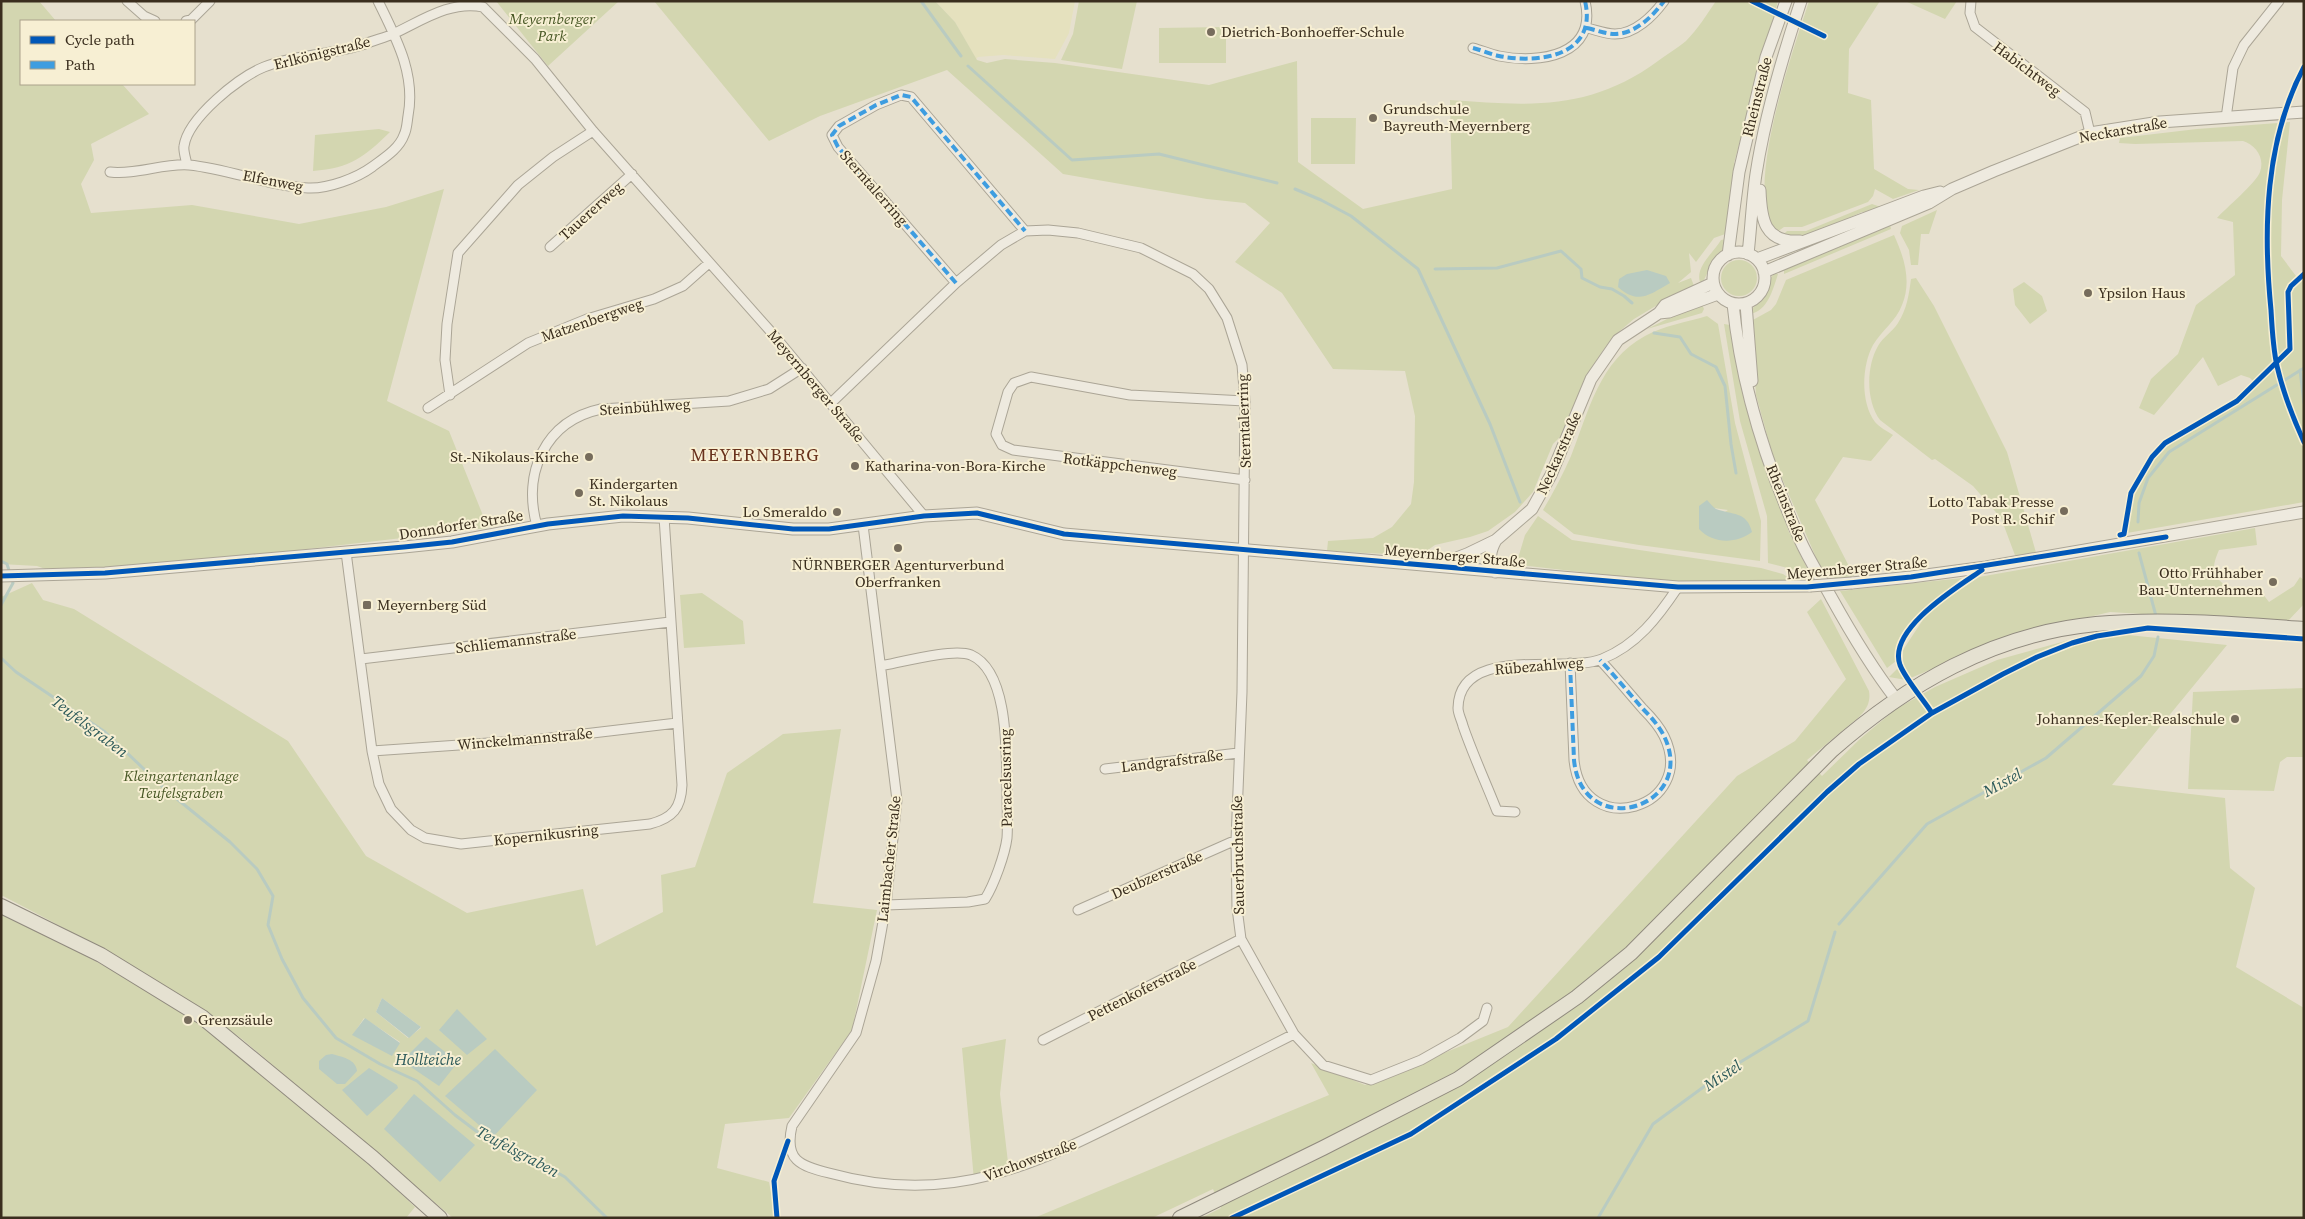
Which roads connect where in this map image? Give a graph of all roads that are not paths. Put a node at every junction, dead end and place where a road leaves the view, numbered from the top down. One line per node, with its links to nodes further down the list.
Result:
1 (127, 1): 10 (street)
2 (210, 1): 11 (street)
3 (378, 1): 13 (street)
4 (1585, 1): 12 (street)
5 (1664, 1): 12 (street)
6 (1786, 1): 27 (street, Rheinstraße)
7 (1801, 1): 22 (street, Rheinstraße)
8 (1971, 1): 18 (street, Habichtweg)
9 (2279, 1): 16 (street)
10 (153, 20)
11 (191, 20)
12 (1587, 28): 14 (street)
13 (394, 33): 17 (street, Meyernberger Straße); 19 (street, Erlkönigstraße); 19 (street, Elfenweg)
14 (1473, 48)
15 (2304, 112): 16 (street, Neckarstraße)
16 (2226, 118): 18 (street, Neckarstraße)
17 (593, 131): 21 (street, Meyernberger Straße); 36 (street)
18 (2090, 134): 23 (street, Neckarstraße)
19 (187, 165): 20 (street, Elfenweg)
20 (110, 172)
21 (632, 174): 26 (street, Tauererweg); 29 (street, Meyernberger Straße)
22 (1756, 175): 25 (street); 28 (street, Rheinstraße)
23 (1952, 189): 25 (street, Neckarstraße); 30 (street, Neckarstraße)
24 (1025, 231): 31 (street, Sterntalerring); 31 (street, Sterntalerring); 37 (street, Sterntalerring)
25 (1807, 241): 28 (street, Neckarstraße)
26 (550, 247)
27 (1728, 255): 28 (street); 32 (street)
28 (1753, 257): 30 (street)
29 (709, 264): 35 (street, Meyernberger Straße); 36 (street, Matzenbergweg)
30 (1764, 272): 34 (street)
31 (956, 283): 39 (street, Sterntalerring)
32 (1716, 288): 33 (street); 47 (street, Neckarstraße)
33 (1733, 304): 34 (street); 38 (street, Rheinstraße)
34 (1746, 304): 38 (street, Rheinstraße)
35 (802, 368): 39 (street, Meyernberger Straße); 46 (street, Steinbühlweg)
36 (450, 395): 40 (street, Matzenbergweg)
37 (1245, 401): 41 (street, Sterntalerring); 41 (street, Rotkäppchenweg)
38 (1752, 402): 60 (street, Rheinstraße)
39 (831, 403): 43 (street, Meyernberger Straße)
40 (428, 408)
41 (1245, 480): 48 (street, Sterntalerring)
42 (2304, 512): 53 (street, Meyernberger Straße, bridge)
43 (924, 516): 45 (street, Donndorfer Straße); 48 (street, Meyernberger Straße)
44 (664, 517): 45 (street, Donndorfer Straße); 46 (street, Donndorfer Straße); 54 (street, Kopernikusring)
45 (863, 525): 59 (street, Laimbacher Straße)
46 (537, 526): 49 (street, Donndorfer Straße)
47 (1496, 540): 50 (street, Neckarstraße); 51 (street)
48 (1244, 549): 50 (street, Meyernberger Straße); 63 (street, Sauerbruchstraße)
49 (346, 552): 52 (street, Donndorfer Straße); 56 (street, Kopernikusring)
50 (1434, 566): 51 (street, Meyernberger Straße)
51 (1495, 572): 53 (street, Meyernberger Straße)
52 (3, 576)
53 (1678, 587): 57 (street, Rübezahlweg)
54 (670, 622): 56 (street, Schliemannstraße); 61 (street, Kopernikusring)
55 (2304, 629): 60 (main road)
56 (361, 659): 62 (street, Kopernikusring)
57 (1600, 660): 58 (street, Rübezahlweg); 58 (street)
58 (1570, 663): 65 (street, Rübezahlweg)
59 (881, 666): 67 (street, Laimbacher Straße); 67 (street, Paracelsusring)
60 (1896, 700): 76 (main road)
61 (677, 723): 62 (street, Winckelmannstraße); 62 (street, Kopernikusring)
62 (372, 751)
63 (1238, 753): 64 (street, Landgrafstraße); 66 (street, Sauerbruchstraße)
64 (1105, 769)
65 (1515, 812)
66 (1236, 840): 69 (street, Deubzerstraße); 70 (street, Sauerbruchstraße)
67 (886, 905): 74 (street, Laimbacher Straße)
68 (1, 906): 75 (main road)
69 (1078, 910)
70 (1241, 939): 72 (street, Sauerbruchstraße); 73 (street, Pettenkoferstraße)
71 (1487, 1008): 72 (street, Sauerbruchstraße)
72 (1294, 1034): 74 (street, Virchowstraße)
73 (1043, 1040)
74 (788, 1141)
75 (440, 1218)
76 (1180, 1218)

